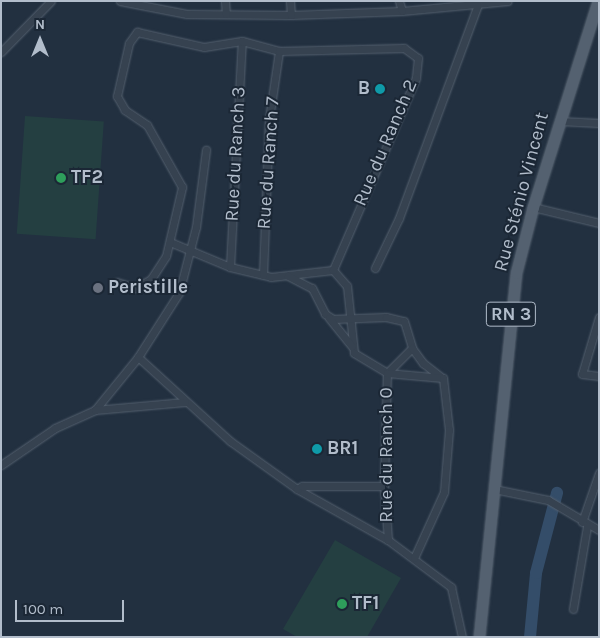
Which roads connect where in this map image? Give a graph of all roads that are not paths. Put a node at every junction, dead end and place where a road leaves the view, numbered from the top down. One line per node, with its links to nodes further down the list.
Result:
1 (51, 1): 14 (street)
2 (120, 1): 8 (street)
3 (225, 1): 11 (street)
4 (290, 1): 12 (street)
5 (399, 1): 10 (street)
6 (508, 1): 9 (street)
7 (598, 2): 16 (main road, Rue Sténio Vincent / RN 3)
8 (132, 3): 11 (street)
9 (479, 3): 10 (street); 24 (street)
10 (402, 11): 12 (street)
11 (226, 14): 12 (street)
12 (291, 15)
13 (242, 41): 15 (street, Rue du Ranch 2); 21 (street, Rue du Ranch 2); 23 (street, Rue du Ranch 3)
14 (1, 52)
15 (279, 52): 25 (street, Rue du Ranch 2); 26 (street, Rue du Ranch 7)
16 (559, 121): 17 (street); 19 (main road, Rue Sténio Vincent / RN 3)
17 (599, 123)
18 (206, 150): 22 (street)
19 (533, 207): 20 (street); 44 (main road, Rue Sténio Vincent / RN 3)
20 (599, 223)
21 (170, 242): 22 (street); 28 (street)
22 (190, 250): 23 (street); 34 (street)
23 (230, 267): 26 (street)
24 (375, 268)
25 (333, 270): 27 (street); 31 (street)
26 (263, 275): 27 (street)
27 (287, 275): 29 (street)
28 (117, 282)
29 (329, 317): 31 (street); 32 (street)
30 (599, 317): 36 (street)
31 (351, 318): 32 (street); 33 (street)
32 (352, 347): 35 (street)
33 (412, 348): 35 (street); 37 (street)
34 (138, 357): 38 (street); 39 (street)
35 (386, 373): 37 (street, Rue du Ranch 0); 42 (street, Rue du Ranch 0)
36 (599, 376)
37 (443, 378): 48 (street)
38 (185, 402): 39 (street); 43 (street)
39 (94, 410): 40 (street)
40 (1, 465)
41 (599, 473): 45 (street)
42 (384, 486): 43 (street); 47 (street, Rue du Ranch 0)
43 (297, 489): 47 (street)
44 (494, 489): 45 (street); 51 (main road, Rue Sténio Vincent / RN 3)
45 (584, 524): 46 (street); 49 (street)
46 (599, 530)
47 (388, 540): 48 (street)
48 (414, 558): 50 (street)
49 (573, 609)
50 (462, 637)
51 (479, 637)

